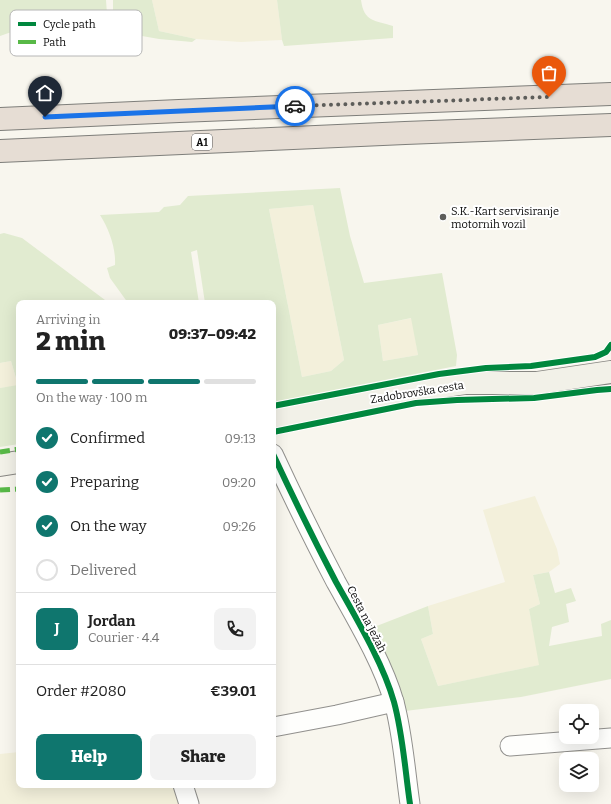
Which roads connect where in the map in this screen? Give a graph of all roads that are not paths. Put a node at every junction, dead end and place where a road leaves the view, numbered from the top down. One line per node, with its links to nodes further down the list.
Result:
1 (611, 94): 2 (highway)
2 (0, 119)
3 (611, 125): 4 (highway, A1)
4 (0, 150)
5 (611, 372): 6 (main road, Zadobrovška cesta)
6 (276, 418)
7 (276, 460): 10 (street, Cesta na Ježah)
8 (16, 462): 9 (main road)
9 (0, 465)
10 (394, 702): 11 (street); 16 (street, Cesta na Ježah)
11 (276, 727)
12 (611, 738): 13 (street)
13 (510, 746)
14 (184, 788): 15 (street)
15 (189, 804)
16 (410, 804)

